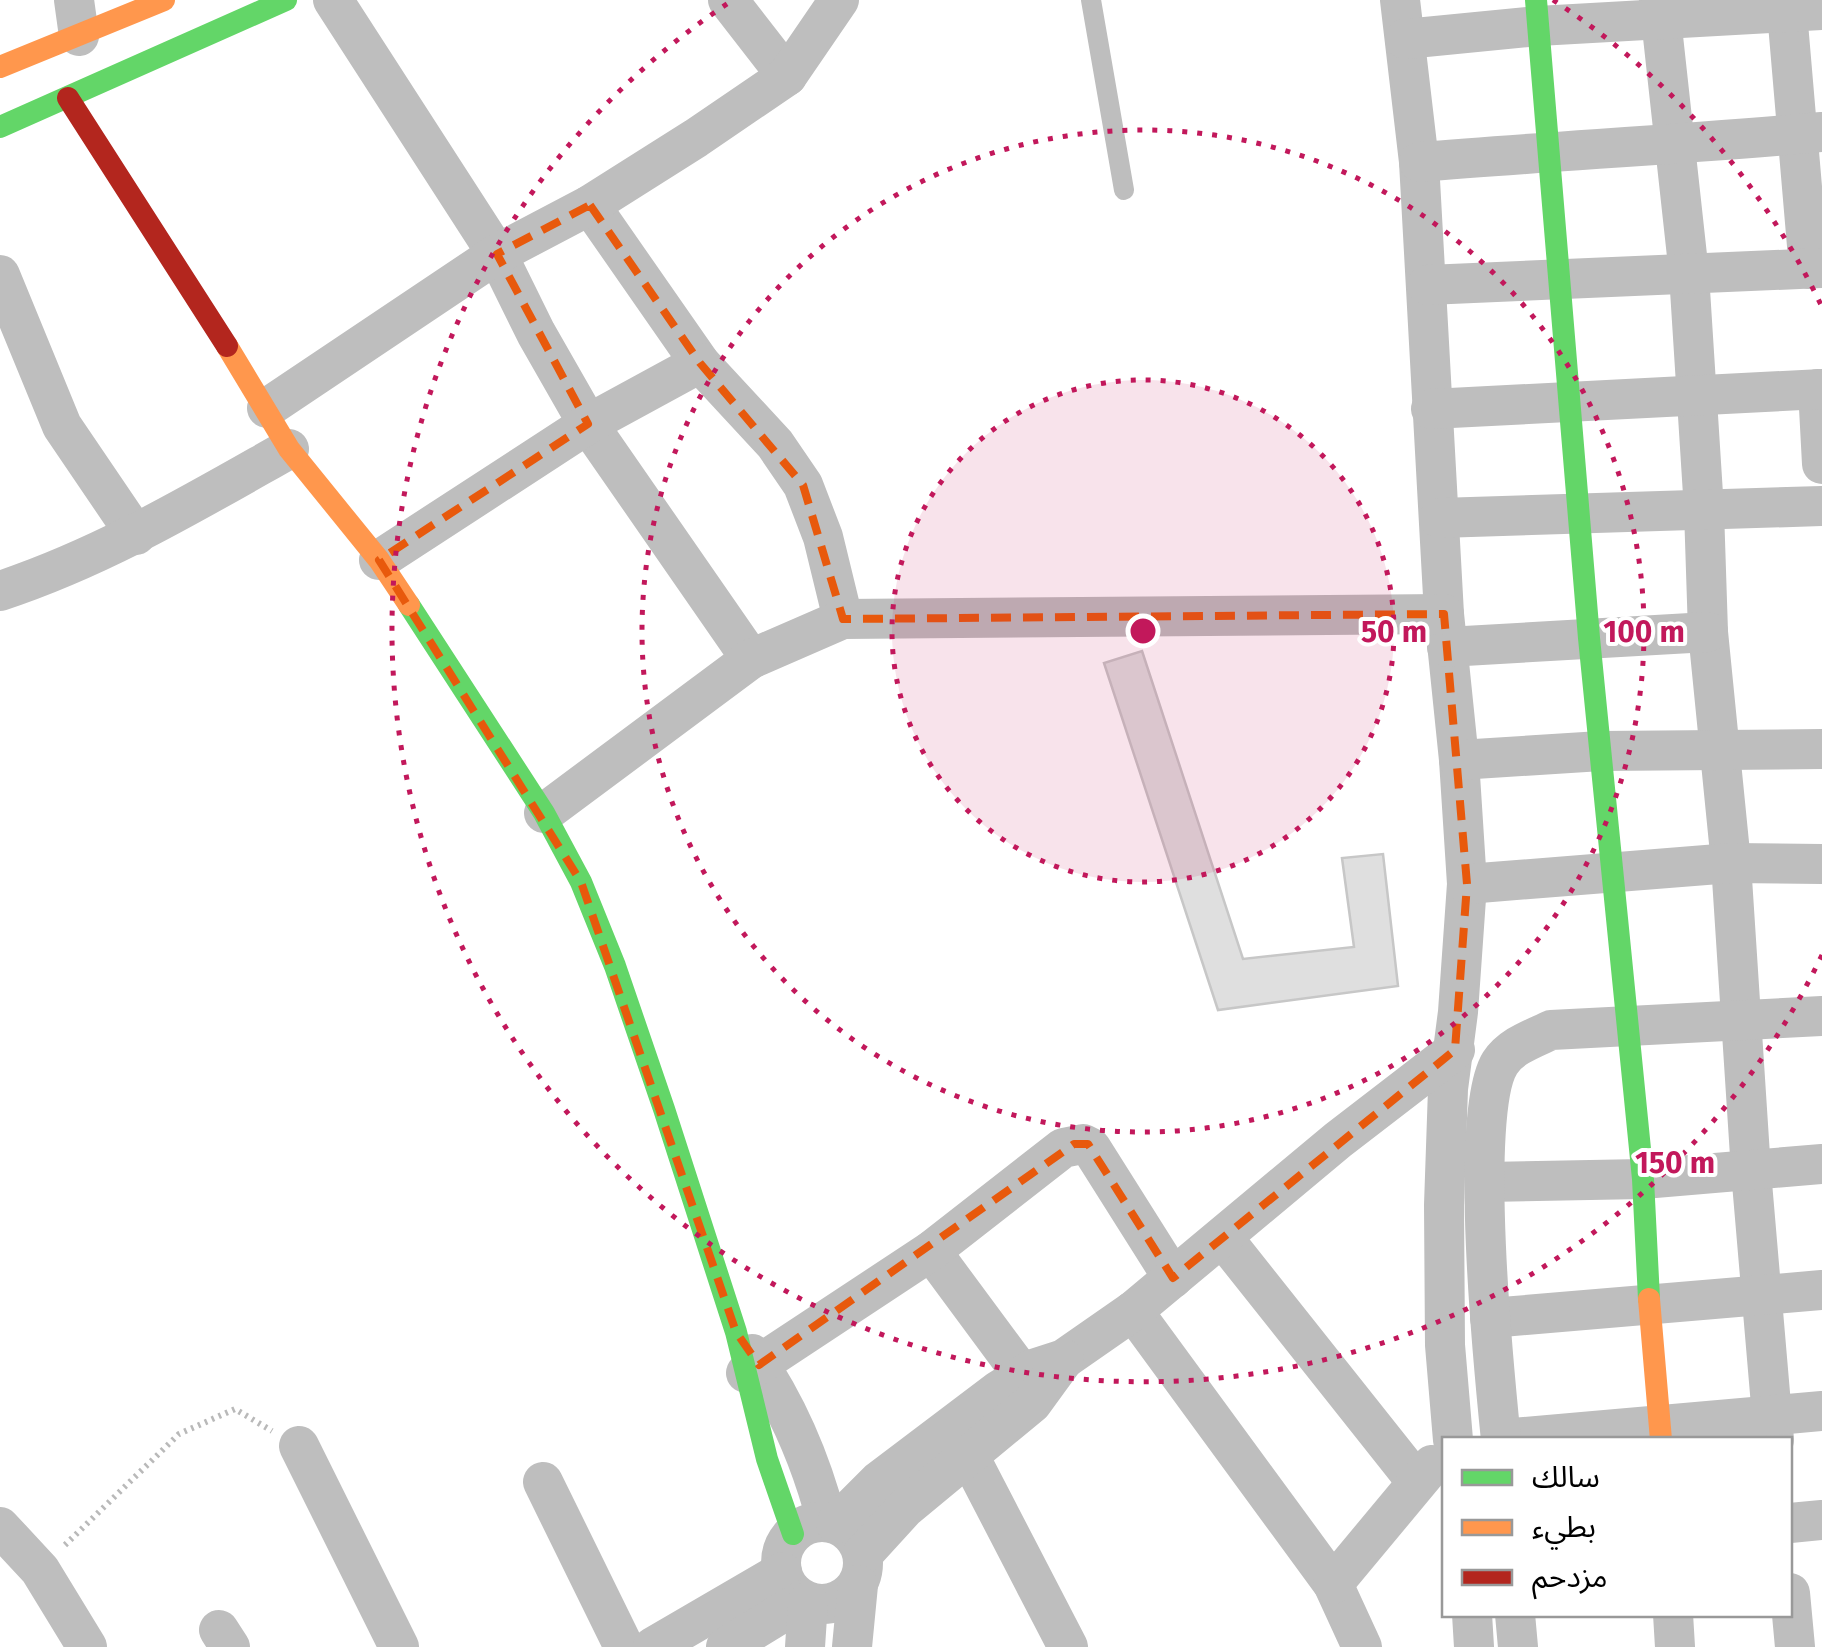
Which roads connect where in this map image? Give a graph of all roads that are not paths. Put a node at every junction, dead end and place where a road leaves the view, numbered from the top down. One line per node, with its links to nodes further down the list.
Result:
1 (164, 0): 10 (street)
2 (286, 0): 14 (street)
3 (333, 0): 22 (street)
4 (728, 0): 13 (street)
5 (839, 0): 13 (street)
6 (1091, 0): 20 (lane)
7 (1798, 7): 8 (street); 16 (street)
8 (1660, 9): 9 (street); 17 (street)
9 (1537, 13): 11 (street); 18 (street)
10 (76, 18): 12 (street)
11 (1402, 19): 19 (street)
12 (0, 67)
13 (786, 76): 21 (street)
14 (68, 98): 15 (street); 32 (street)
15 (0, 127)
16 (1809, 133): 17 (street); 23 (street)
17 (1676, 146): 18 (street); 25 (street)
18 (1550, 151): 19 (street); 26 (street)
19 (1418, 162): 27 (street)
20 (1124, 190)
21 (590, 205): 22 (street); 28 (street)
22 (498, 254): 32 (street); 34 (street)
23 (1815, 269): 25 (street)
24 (0, 274): 41 (street)
25 (1689, 274): 26 (street); 30 (street)
26 (1562, 277): 27 (street); 31 (street)
27 (1427, 284): 33 (street)
28 (700, 363): 34 (street); 44 (street)
29 (1820, 389): 30 (street); 36 (street)
30 (1696, 396): 31 (street); 38 (street)
31 (1572, 400): 33 (street); 39 (street)
32 (267, 408): 35 (street)
33 (1431, 409): 40 (street)
34 (588, 424): 42 (street); 48 (street)
35 (289, 449): 41 (street); 42 (street)
36 (1822, 464)
37 (1822, 506): 38 (street)
38 (1704, 510): 39 (street); 46 (street)
39 (1579, 512): 40 (street); 47 (street)
40 (1439, 518): 45 (street)
41 (136, 535): 43 (street)
42 (379, 560): 53 (street)
43 (0, 590)
44 (844, 619): 45 (street); 48 (street)
45 (1445, 630): 47 (street); 52 (street)
46 (1708, 632): 47 (street); 49 (street)
47 (1589, 638): 51 (street)
48 (752, 659): 53 (street)
49 (1721, 748): 50 (street); 51 (street); 54 (street)
50 (1822, 749)
51 (1601, 752): 52 (street); 56 (street)
52 (1459, 760): 57 (street)
53 (544, 812): 74 (street)
54 (1731, 862): 55 (street); 56 (street); 59 (street)
55 (1822, 864)
56 (1612, 872): 57 (street); 60 (street)
57 (1467, 884): 61 (street)
58 (1822, 1016): 59 (street)
59 (1740, 1020): 60 (street); 63 (street)
60 (1626, 1026): 64 (street); 65 (street)
61 (1454, 1050): 66 (street); 81 (street)
62 (1822, 1164): 63 (street)
63 (1750, 1170): 64 (street); 70 (street)
64 (1643, 1179): 65 (street); 71 (street)
65 (1486, 1182): 73 (street)
66 (1223, 1238): 68 (street); 87 (street)
67 (931, 1251): 68 (street); 76 (street); 77 (street)
68 (1172, 1278): 72 (street)
69 (1822, 1290): 70 (street)
70 (1761, 1297): 71 (street); 79 (street)
71 (1649, 1306): 73 (street); 80 (street)
72 (1133, 1312): 75 (street); 94 (street)
73 (1490, 1318): 82 (street)
74 (736, 1332): 76 (street)
75 (1064, 1359): 77 (street); 86 (street)
76 (752, 1369): 92 (street)
77 (1022, 1374): 92 (street)
78 (1822, 1411): 79 (street)
79 (1773, 1427): 80 (street)
80 (1660, 1433): 83 (street)
81 (1453, 1437)
82 (1501, 1437)
83 (1554, 1437)
84 (298, 1446): 101 (street)
85 (1442, 1455): 87 (street)
86 (968, 1456): 93 (street); 107 (street)
87 (1416, 1481): 94 (street)
88 (543, 1482): 102 (street)
89 (1822, 1520): 90 (street)
90 (1792, 1523)
91 (0, 1527): 100 (street)
92 (808, 1559): 93 (street); 93 (street); 103 (street); 104 (street); 105 (street)
93 (861, 1570): 106 (street)
94 (1332, 1584): 108 (street)
95 (1472, 1617): 109 (street)
96 (1515, 1617): 110 (street)
97 (1672, 1617): 111 (street)
98 (1791, 1617): 112 (street)
99 (1822, 1643): 112 (street)
100 (88, 1647)
101 (399, 1647)
102 (624, 1647)
103 (653, 1647)
104 (726, 1647)
105 (805, 1647)
106 (852, 1647)
107 (1068, 1647)
108 (1362, 1647)
109 (1474, 1647)
110 (1518, 1647)
111 (1675, 1647)
112 (1793, 1647)

